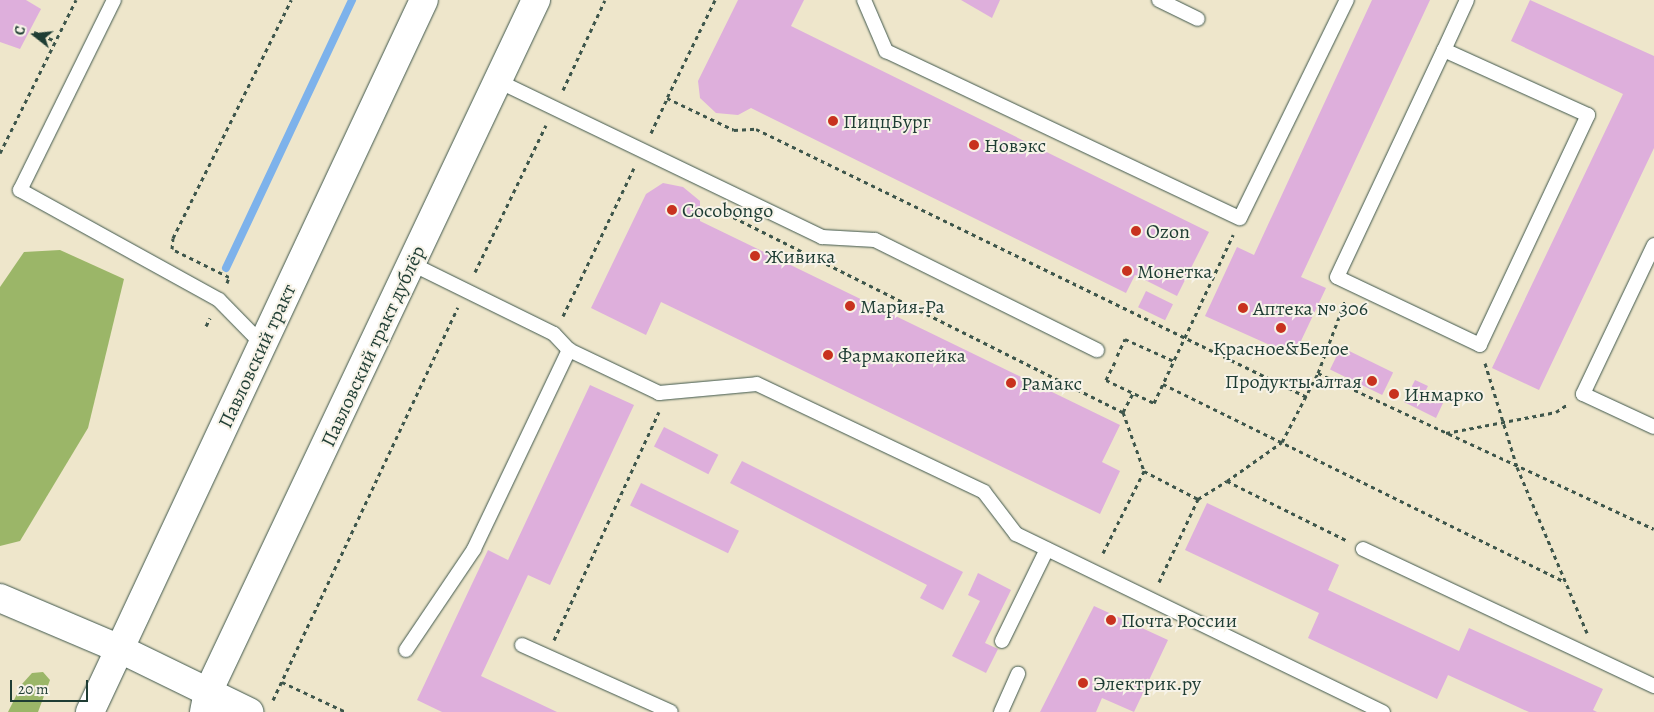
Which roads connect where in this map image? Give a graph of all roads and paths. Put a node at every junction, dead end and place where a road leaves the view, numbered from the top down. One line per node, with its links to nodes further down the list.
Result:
1 (76, 0): 14 (path)
2 (114, 0): 32 (lane)
3 (291, 0): 27 (path)
4 (424, 0): 32 (street, Павловский тракт)
5 (536, 0): 16 (street, Павловский тракт дублёр)
6 (605, 0): 18 (path)
7 (715, 0): 17 (path)
8 (864, 0): 24 (lane)
9 (1159, 0): 12 (lane)
10 (1347, 0): 24 (lane)
11 (1467, 0): 15 (lane)
12 (1198, 19)
13 (34, 32): 14 (path)
14 (55, 41): 20 (path)
15 (1444, 50): 28 (lane); 33 (lane)
16 (498, 81): 18 (lane); 26 (street, Павловский тракт дублёр)
17 (667, 98): 19 (path); 31 (path)
18 (554, 108): 19 (lane); 29 (path)
19 (643, 150): 21 (path); 35 (lane)
20 (0, 153)
21 (635, 166): 22 (path); 30 (path)
22 (643, 170)
23 (718, 207): 43 (path)
24 (1240, 218): 31 (path)
25 (1654, 245): 41 (lane)
26 (412, 264): 29 (lane); 68 (street, Павловский тракт дублёр)
27 (229, 277)
28 (1352, 284): 33 (lane); 37 (path)
29 (466, 290): 30 (lane); 66 (path)
30 (554, 334): 34 (lane)
31 (1184, 339): 36 (path); 42 (path)
32 (263, 345): 61 (street, Павловский тракт)
33 (1480, 345): 44 (path)
34 (569, 350): 39 (lane); 62 (lane)
35 (1097, 350)
36 (1174, 361): 38 (path); 40 (path)
37 (1318, 373): 42 (path); 46 (path)
38 (1163, 384): 40 (path); 47 (path)
39 (659, 393): 53 (lane); 63 (path)
40 (1133, 393): 43 (path)
41 (1583, 394): 44 (path); 45 (lane)
42 (1307, 397): 47 (path)
43 (1123, 412): 49 (path)
44 (1503, 422): 46 (path); 48 (path)
45 (1654, 427)
46 (1446, 433): 48 (path)
47 (1282, 442): 50 (path); 56 (path)
48 (1516, 467): 52 (path); 56 (path)
49 (1144, 471): 51 (path); 55 (path)
50 (1227, 481): 51 (path); 54 (path)
51 (1198, 498): 58 (path)
52 (1654, 529)
53 (1047, 549): 55 (lane); 59 (lane)
54 (1364, 549): 64 (lane)
55 (1093, 572): 58 (lane)
56 (1566, 582): 64 (path)
57 (0, 598): 61 (street)
58 (1150, 600): 74 (lane)
59 (1002, 641)
60 (522, 645): 63 (lane)
61 (120, 649): 68 (street); 70 (street, Павловский тракт)
62 (406, 650)
63 (547, 656): 72 (lane)
64 (1598, 659): 67 (lane)
65 (1018, 674): 73 (lane)
66 (282, 682): 69 (path); 71 (path)
67 (1654, 686)
68 (206, 702): 69 (street)
69 (260, 708)
70 (90, 712)
71 (346, 712)
72 (671, 712)
73 (1001, 712)
74 (1383, 712)

